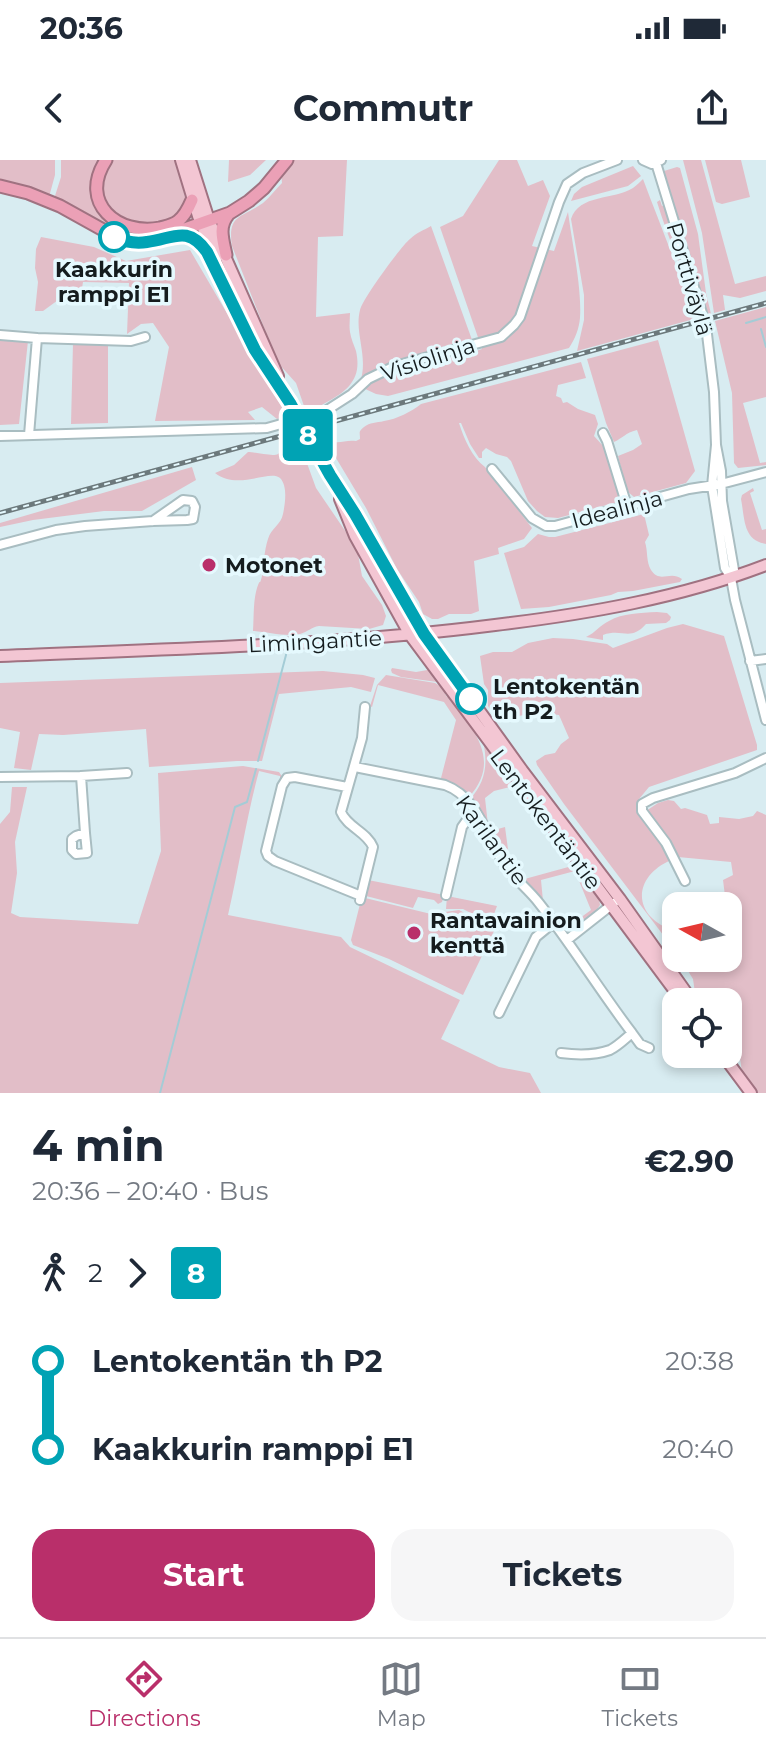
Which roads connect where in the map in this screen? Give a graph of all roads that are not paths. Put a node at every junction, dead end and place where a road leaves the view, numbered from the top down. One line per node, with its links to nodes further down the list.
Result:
1 (106, 160): 9 (highway)
2 (181, 160): 9 (main road)
3 (190, 160): 11 (main road)
4 (287, 160): 10 (highway)
5 (617, 160): 20 (street, Visiolinja)
6 (643, 160): 7 (street)
7 (658, 162): 25 (street, Porttiväylä)
8 (0, 186): 12 (highway)
9 (192, 200): 11 (main road)
10 (230, 213): 11 (highway); 13 (highway)
11 (205, 222): 12 (highway); 13 (main road); 14 (main road)
12 (171, 235): 14 (highway)
13 (226, 255): 18 (main road)
14 (240, 320): 18 (main road)
15 (0, 335): 17 (street)
16 (145, 337): 17 (street)
17 (37, 338): 20 (street)
18 (290, 403): 24 (main road, bridge)
19 (603, 433): 26 (street)
20 (29, 435): 21 (street, Visiolinja)
21 (0, 436)
22 (492, 469): 26 (street, Idealinja)
23 (766, 472): 25 (street, Idealinja)
24 (330, 475): 31 (main road, Lentokentäntie); 32 (main road, Lentokentäntie)
25 (717, 485): 26 (street, Idealinja); 30 (street, Porttiväylä)
26 (627, 506)
27 (153, 521): 27 (street); 28 (street)
28 (0, 545)
29 (766, 565): 30 (main road, Limingantie)
30 (731, 578): 31 (main road, Limingantie); 35 (street, Porttiväylä)
31 (424, 634): 32 (main road, Limingantie); 48 (main road, Lentokentäntie)
32 (410, 635): 33 (main road, Limingantie); 49 (main road, Lentokentäntie)
33 (0, 656)
34 (766, 659): 35 (street)
35 (750, 661): 37 (street, Porttiväylä)
36 (365, 707): 39 (street)
37 (766, 720)
38 (766, 758): 46 (street)
39 (355, 767): 43 (street); 44 (street, Karilantie)
40 (127, 773): 41 (street)
41 (81, 776): 42 (street); 45 (street)
42 (0, 777)
43 (347, 787): 43 (street)
44 (477, 814): 47 (street); 50 (street, Karilantie)
45 (85, 833)
46 (685, 881)
47 (446, 895)
48 (620, 899): 49 (street); 53 (main road, Lentokentäntie)
49 (610, 906): 51 (street); 52 (main road, Lentokentäntie)
50 (553, 923): 51 (street, Karilantie); 54 (street)
51 (567, 940): 55 (street, Karilantie)
52 (672, 988)
53 (683, 988)
54 (499, 1013)
55 (632, 1033): 56 (street, Karilantie); 57 (street)
56 (649, 1048)
57 (561, 1053)
58 (733, 1068): 59 (main road)
59 (751, 1093)

